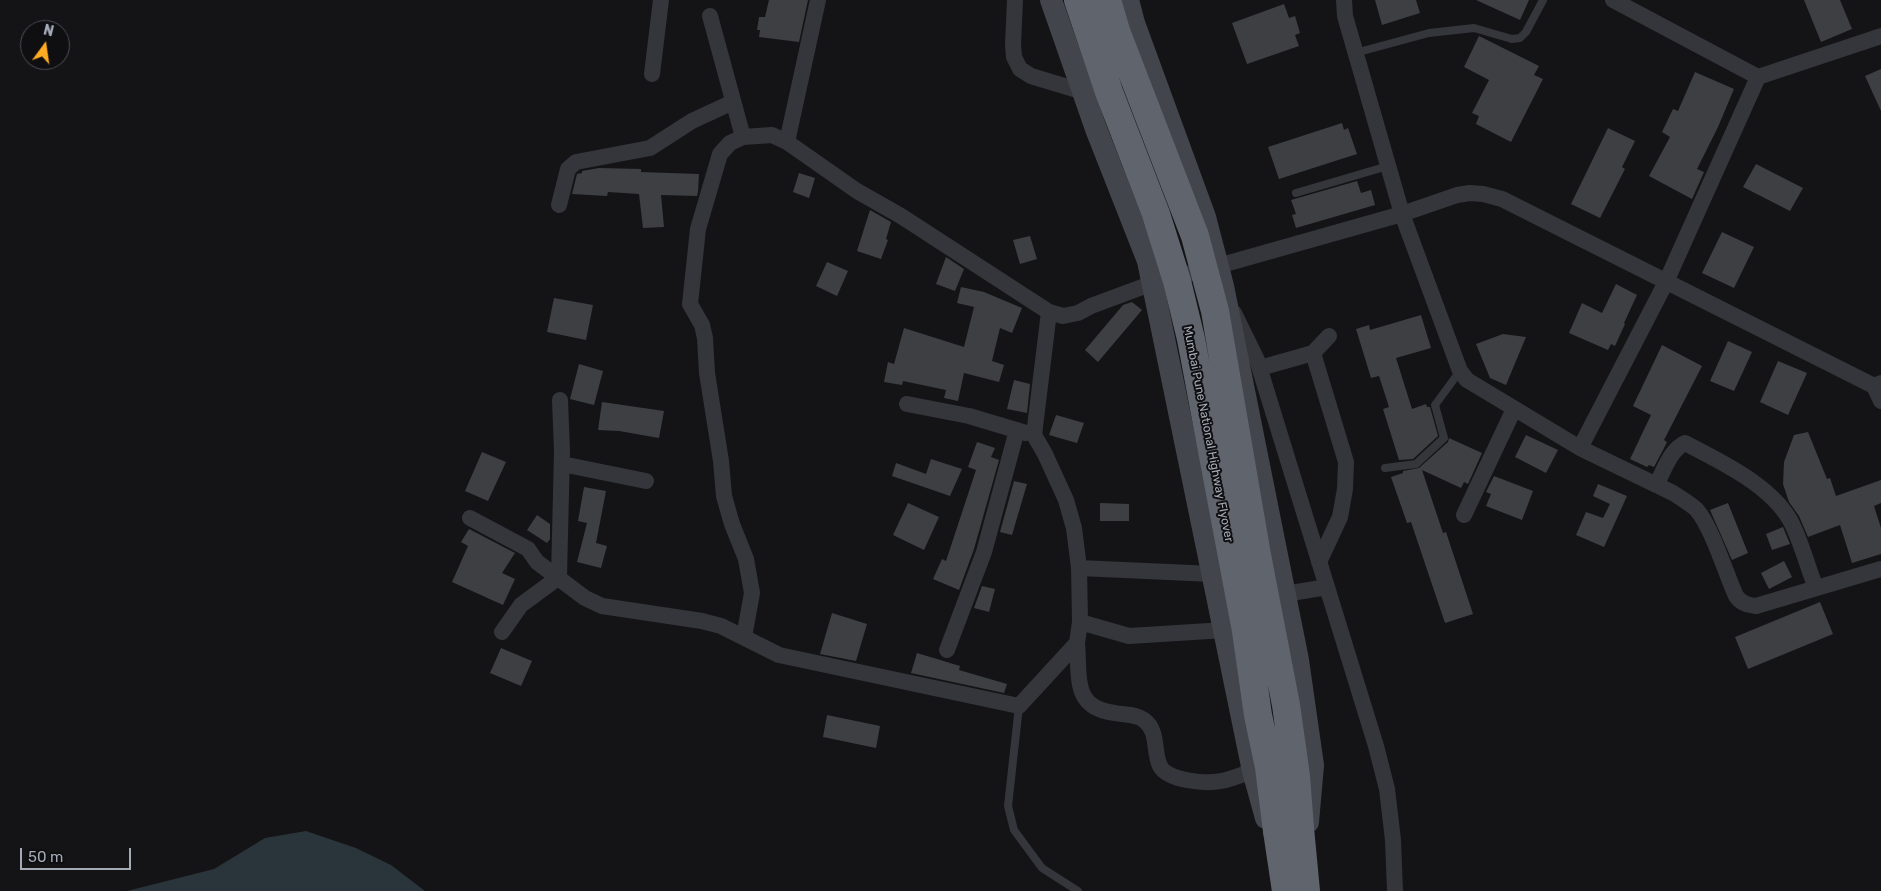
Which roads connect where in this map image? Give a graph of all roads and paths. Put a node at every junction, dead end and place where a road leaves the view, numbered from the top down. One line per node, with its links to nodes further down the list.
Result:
1 (661, 0): 14 (street)
2 (818, 0): 19 (street)
3 (1015, 0): 16 (street)
4 (1051, 0): 16 (main road)
5 (1078, 0): 63 (highway, Mumbai Pune National Highway Flyover, bridge)
6 (1107, 0): 63 (highway, Mumbai Pune National Highway Flyover, bridge)
7 (1128, 0): 24 (main road)
8 (1344, 0): 13 (street)
9 (1543, 0): 13 (lane)
10 (1613, 0): 15 (street)
11 (710, 16): 17 (street)
12 (1881, 36): 15 (street)
13 (1355, 54): 20 (street)
14 (652, 74)
15 (1758, 77): 25 (street)
16 (1084, 92): 26 (main road)
17 (733, 102): 18 (street); 22 (street)
18 (742, 137): 19 (street); 58 (street)
19 (787, 142): 28 (street)
20 (1388, 166): 21 (lane); 23 (street)
21 (1296, 193)
22 (559, 205)
23 (1402, 214): 24 (street); 25 (street); 32 (street)
24 (1218, 266): 26 (street); 27 (main road)
25 (1666, 282): 33 (street); 40 (street)
26 (1153, 283): 28 (street); 50 (main road)
27 (1226, 297): 31 (street); 54 (main road)
28 (1049, 312): 39 (street)
29 (1329, 336): 30 (street)
30 (1313, 353): 31 (street); 47 (street)
31 (1260, 368): 47 (street)
32 (1460, 371): 37 (street); 42 (lane)
33 (1877, 384): 35 (street)
34 (560, 400): 41 (street)
35 (1881, 401)
36 (907, 404): 38 (street)
37 (1514, 409): 40 (street); 45 (street)
38 (1016, 430): 39 (street); 60 (street)
39 (1034, 435): 48 (street)
40 (1580, 448): 44 (street)
41 (562, 464): 43 (street); 51 (street)
42 (1385, 468)
43 (646, 481)
44 (1656, 485): 53 (street); 53 (street)
45 (1464, 515)
46 (470, 518): 51 (street)
47 (1319, 562): 52 (street)
48 (1079, 568): 50 (street); 55 (street)
49 (1881, 569): 53 (street)
50 (1212, 574): 56 (main road)
51 (558, 577): 57 (street); 58 (street)
52 (1327, 587): 54 (street); 66 (street)
53 (1816, 588)
54 (1285, 594): 64 (main road)
55 (1080, 622): 56 (street); 59 (street)
56 (1225, 630): 62 (main road)
57 (502, 632)
58 (744, 637): 61 (street)
59 (1078, 643): 61 (street); 62 (street)
60 (947, 650)
61 (1019, 706): 65 (lane)
62 (1253, 771): 64 (main road)
63 (1288, 829): 64 (highway, Mumbai Pune National Highway Flyover)
64 (1295, 886)
65 (1078, 891)
66 (1395, 891)

